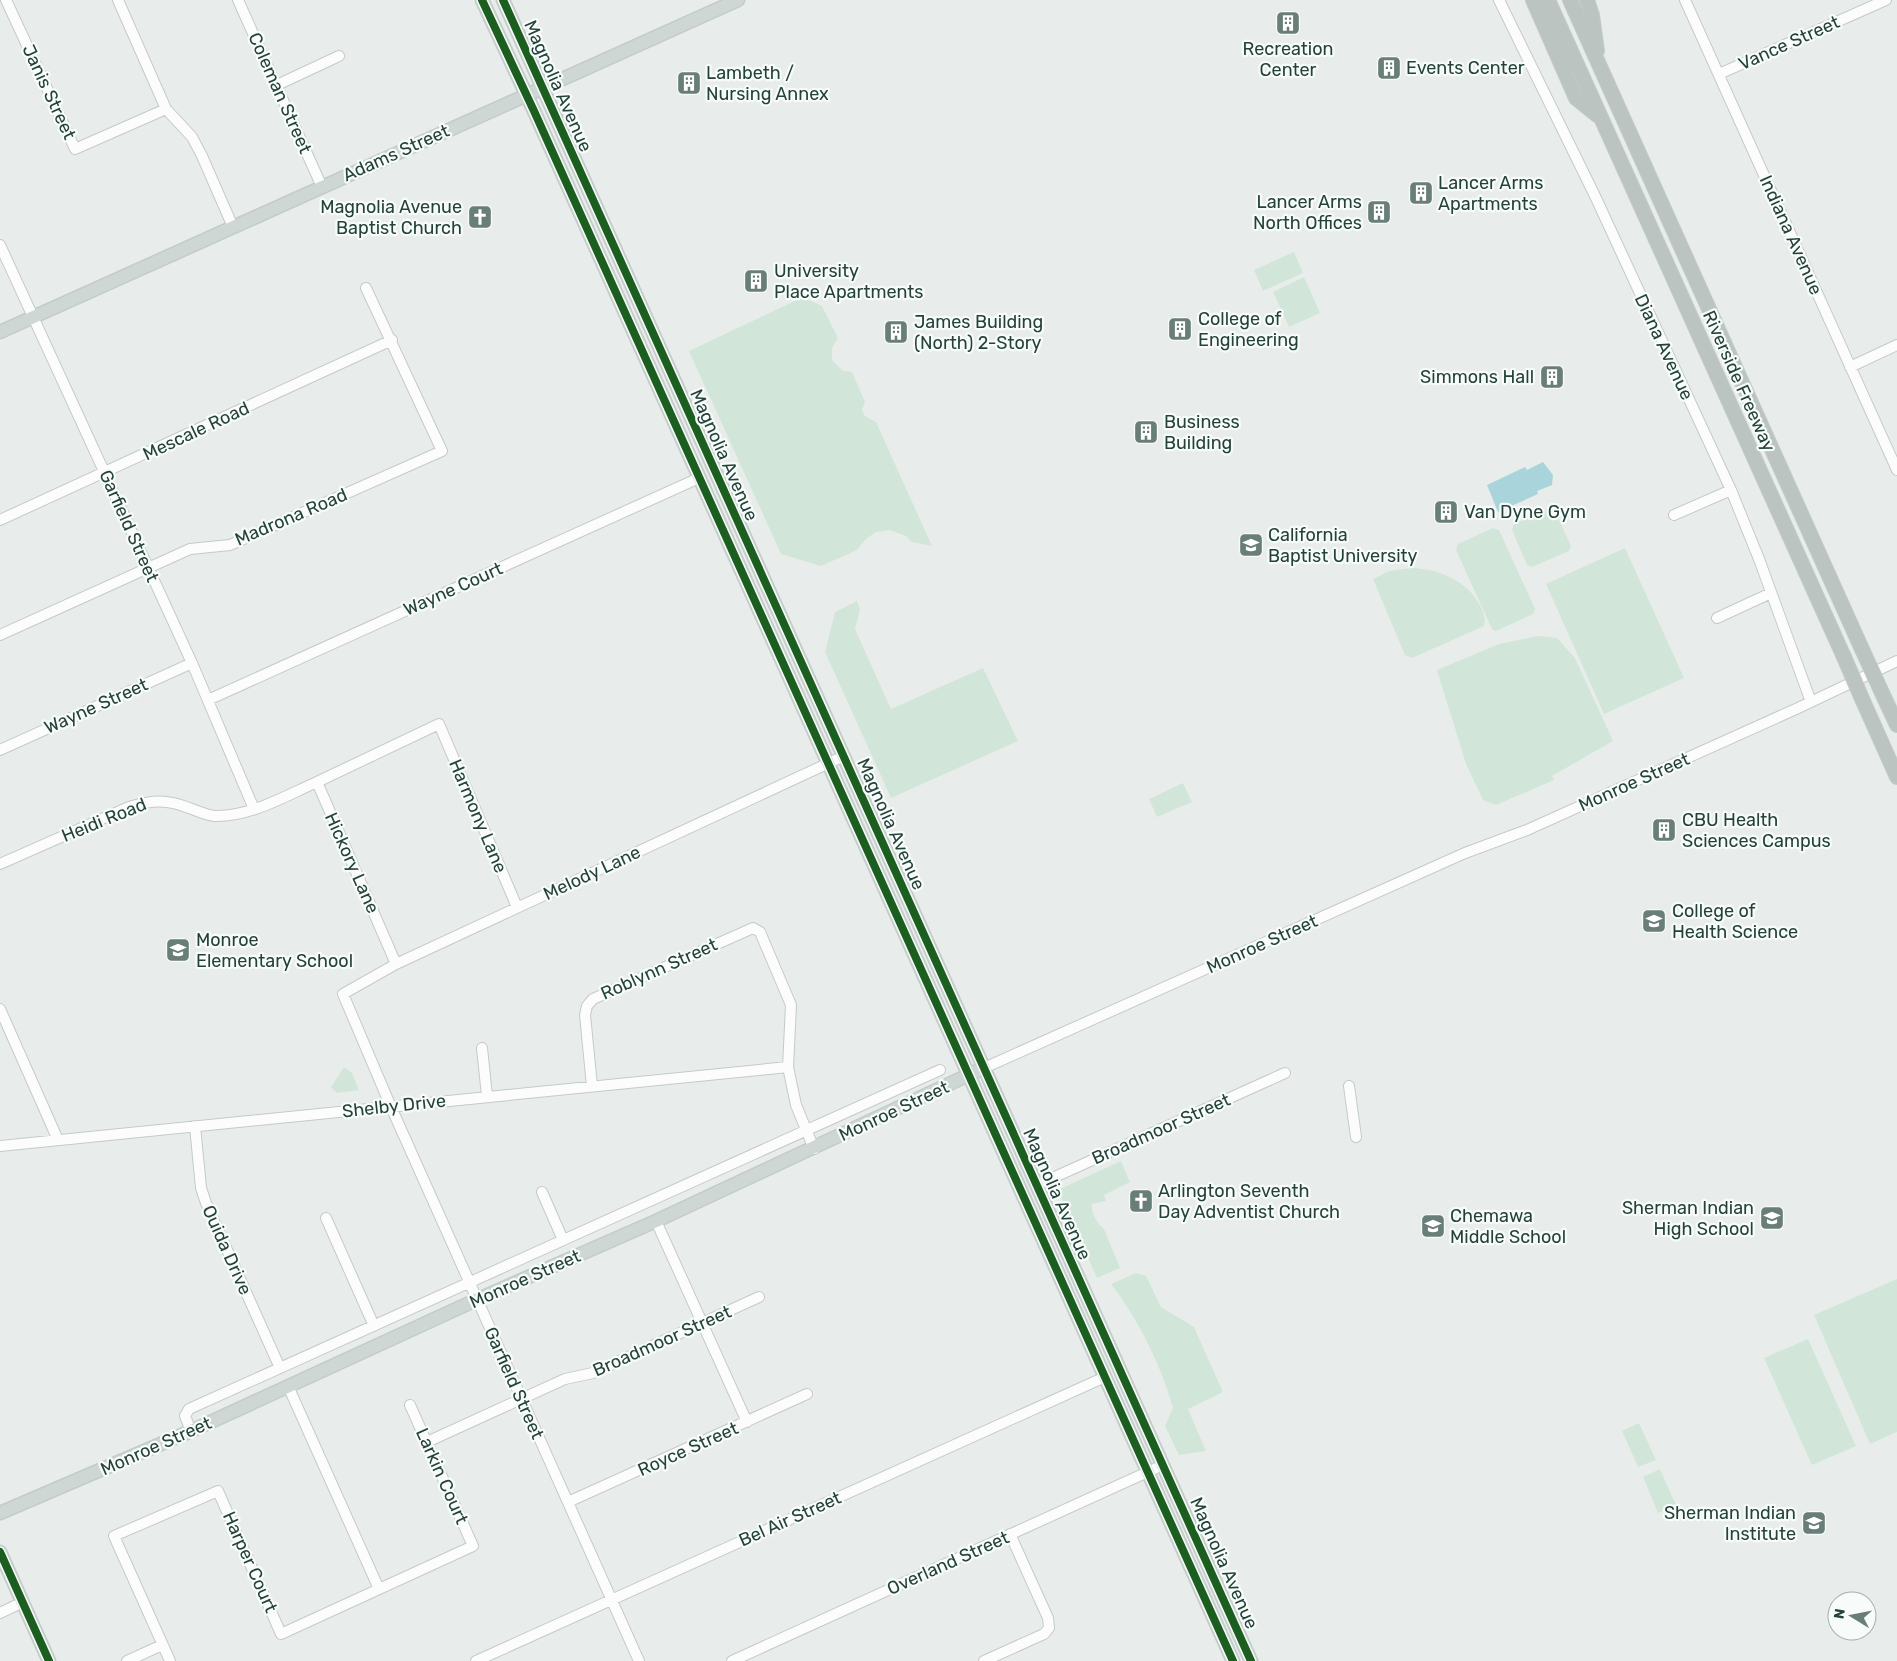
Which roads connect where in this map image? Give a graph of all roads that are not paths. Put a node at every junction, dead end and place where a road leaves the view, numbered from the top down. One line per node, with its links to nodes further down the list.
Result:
1 (6, 0): 20 (street, Janis Street)
2 (118, 0): 20 (street)
3 (238, 0): 17 (street, Coleman Street)
4 (482, 0): 19 (main road, Magnolia Avenue)
5 (503, 0): 18 (main road, Magnolia Avenue)
6 (738, 0): 18 (main road, Adams Street)
7 (1499, 0): 35 (street, Diana Avenue)
8 (1534, 0): 21 (highway)
9 (1548, 0): 21 (highway, Riverside Freeway)
10 (1570, 0): 15 (highway, Riverside Freeway)
11 (1587, 0): 15 (highway)
12 (1685, 0): 16 (street, Indiana Avenue)
13 (1886, 0): 16 (street, Vance Street)
14 (339, 56): 17 (street)
15 (1599, 66): 46 (highway, Riverside Freeway, bridge)
16 (1719, 74): 30 (street, Indiana Avenue)
17 (277, 85): 22 (street, Coleman Street)
18 (542, 87): 19 (main road, Adams Street); 31 (main road, Magnolia Avenue)
19 (526, 94): 22 (main road, Adams Street); 34 (main road, Magnolia Avenue)
20 (166, 109): 23 (street)
21 (1600, 118): 50 (highway, Riverside Freeway, bridge)
22 (322, 187): 23 (main road, Adams Street)
23 (234, 227): 26 (main road, Adams Street)
24 (0, 245): 26 (street, Garfield Street)
25 (366, 288): 28 (street)
26 (33, 317): 27 (main road, Adams Street); 33 (street, Garfield Street)
27 (0, 332)
28 (392, 340): 33 (street, Mescale Road); 38 (street, Madrona Road)
29 (1897, 346): 30 (street)
30 (1850, 367): 32 (street, Indiana Avenue)
31 (715, 470): 34 (main road); 48 (main road, Magnolia Avenue)
32 (1897, 470)
33 (105, 473): 37 (street, Mescale Road); 38 (street, Garfield Street)
34 (700, 478): 44 (street, Wayne Court); 49 (main road, Magnolia Avenue)
35 (1730, 490): 36 (street); 39 (street, Diana Avenue)
36 (1674, 515)
37 (0, 520)
38 (148, 569): 41 (street, Madrona Road); 43 (street, Garfield Street)
39 (1770, 593): 40 (street); 45 (street, Diana Avenue)
40 (1717, 618)
41 (0, 635)
42 (1897, 661): 45 (street, Monroe Street)
43 (192, 663): 44 (street, Garfield Street); 47 (street, Wayne Street)
44 (208, 700): 52 (street, Garfield Street)
45 (1810, 702): 60 (street, Monroe Street)
46 (1897, 725)
47 (0, 750)
48 (844, 756): 49 (street, Melody Lane); 60 (main road, Magnolia Avenue)
49 (828, 763): 54 (street, Melody Lane); 63 (main road, Magnolia Avenue)
50 (1897, 776)
51 (317, 782): 52 (street, Heidi Road); 54 (street, Harmony Lane); 55 (street, Hickory Lane)
52 (254, 809): 53 (street, Heidi Road)
53 (0, 864)
54 (517, 907): 55 (street, Melody Lane)
55 (396, 964): 56 (street, Melody Lane)
56 (343, 994): 67 (street, Garfield Street)
57 (0, 1009): 71 (street)
58 (482, 1048): 66 (street)
59 (788, 1067): 64 (street, Shelby Drive); 64 (street, Roblynn Street); 69 (street)
60 (984, 1068): 63 (main road, Monroe Street); 74 (main road, Magnolia Avenue)
61 (940, 1070): 69 (street)
62 (1285, 1073): 74 (street, Broadmoor Street)
63 (970, 1075): 73 (main road, Monroe Street); 85 (main road, Magnolia Avenue)
64 (592, 1086): 66 (street, Shelby Drive)
65 (1349, 1086): 70 (street)
66 (487, 1096): 67 (street, Shelby Drive)
67 (391, 1107): 68 (street, Shelby Drive); 79 (street, Garfield Street)
68 (195, 1126): 71 (street, Shelby Drive); 84 (street, Ouida Drive)
69 (806, 1131): 73 (street); 78 (street)
70 (1356, 1137)
71 (58, 1140): 72 (street, Shelby Drive)
72 (0, 1146)
73 (814, 1149): 77 (main road, Monroe Street)
74 (1037, 1185): 93 (main road, Magnolia Avenue)
75 (542, 1192): 78 (street)
76 (326, 1218): 83 (street)
77 (656, 1221): 81 (main road, Monroe Street); 82 (street)
78 (563, 1240): 79 (street)
79 (470, 1283): 81 (street, Garfield Street); 83 (street)
80 (759, 1297): 82 (street, Broadmoor Street)
81 (476, 1300): 86 (main road, Monroe Street); 88 (street, Garfield Street)
82 (702, 1323): 88 (street, Broadmoor Street); 90 (street)
83 (374, 1326): 84 (street)
84 (280, 1368): 91 (street)
85 (1105, 1378): 94 (main road, Magnolia Avenue); 100 (street, Bel Air Street)
86 (288, 1386): 91 (main road, Monroe Street); 99 (street)
87 (807, 1394): 90 (street, Royce Street)
88 (521, 1399): 92 (street, Broadmoor Street); 95 (street, Garfield Street)
89 (410, 1405): 92 (street, Larkin Court)
90 (747, 1422): 95 (street, Royce Street)
91 (191, 1431): 96 (main road, Monroe Street)
92 (427, 1442): 99 (street, Larkin Court)
93 (1163, 1465): 94 (street, Overland Street); 112 (main road, Magnolia Avenue)
94 (1148, 1472): 97 (street, Overland Street); 111 (main road, Magnolia Avenue)
95 (568, 1502): 100 (street, Garfield Street)
96 (0, 1513)
97 (1010, 1534): 109 (street, Overland Street); 110 (street)
98 (0, 1552): 101 (main road)
99 (379, 1589): 103 (street, Harper Court)
100 (612, 1600): 107 (street, Bel Air Street); 108 (street, Garfield Street)
101 (23, 1602): 102 (street); 104 (main road)
102 (0, 1613)
103 (162, 1645): 105 (street); 106 (street)
104 (49, 1661)
105 (127, 1661)
106 (170, 1661)
107 (476, 1661)
108 (639, 1661)
109 (732, 1661)
110 (984, 1661)
111 (1233, 1661)
112 (1252, 1661)

